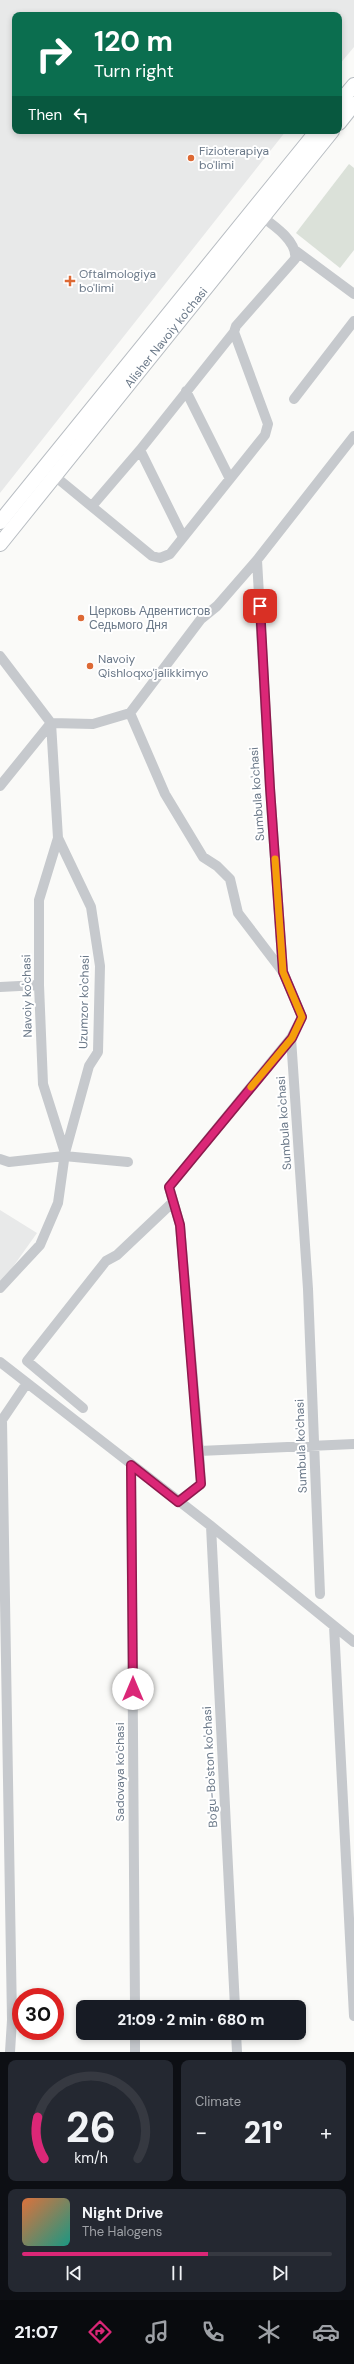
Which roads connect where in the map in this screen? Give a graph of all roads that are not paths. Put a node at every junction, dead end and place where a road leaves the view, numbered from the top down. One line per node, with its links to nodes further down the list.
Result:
1 (354, 85): 2 (main road)
2 (342, 99)
3 (354, 104): 4 (main road)
4 (342, 118)
5 (314, 134): 7 (main road, Alisher Navoiy ko'chasi)
6 (329, 134): 7 (main road, Alisher Navoiy ko'chasi)
7 (258, 214): 8 (street); 16 (main road, Alisher Navoiy ko'chasi); 17 (main road, Alisher Navoiy ko'chasi)
8 (296, 251): 9 (street); 11 (street)
9 (354, 294)
10 (354, 321): 13 (street)
11 (234, 332): 12 (street); 18 (street)
12 (186, 391): 15 (street); 18 (street)
13 (294, 399)
14 (354, 436): 23 (street)
15 (140, 450): 19 (street); 21 (street)
16 (44, 468): 17 (street); 20 (main road, Alisher Navoiy ko'chasi)
17 (56, 476): 19 (street); 22 (main road, Alisher Navoiy ko'chasi)
18 (230, 479): 21 (street)
19 (92, 506): 21 (street)
20 (0, 522)
21 (183, 538)
22 (0, 544)
23 (258, 560): 25 (street); 29 (street, Sumbula ko'chasi)
24 (0, 656): 26 (street)
25 (130, 713): 26 (street); 29 (street)
26 (51, 723): 27 (street); 28 (street, Uzumzor ko'chasi)
27 (0, 786)
28 (58, 838): 30 (street, Navoiy ko'chasi); 33 (street, Uzumzor ko'chasi)
29 (283, 972): 32 (street, Sumbula ko'chasi)
30 (39, 985): 31 (street); 33 (street, Navoiy ko'chasi)
31 (0, 988)
32 (292, 1038): 36 (street); 42 (street, Sumbula ko'chasi)
33 (64, 1154): 34 (street); 35 (street); 37 (street, Uzumzor ko'chasi)
34 (0, 1159)
35 (128, 1162)
36 (173, 1202): 40 (street); 43 (street)
37 (0, 1288)
38 (0, 1362): 39 (street)
39 (27, 1383): 44 (street); 55 (street)
40 (83, 1408)
41 (354, 1444): 42 (street)
42 (314, 1445): 43 (street); 47 (street, Sumbula ko'chasi)
43 (199, 1451): 45 (street)
44 (131, 1465): 45 (street); 50 (street, Sadovaya ko'chasi)
45 (178, 1502): 46 (street)
46 (211, 1526): 48 (street); 51 (street, Bo'gu-Bo'ston ko'chasi)
47 (320, 1594)
48 (334, 1626): 49 (street); 52 (street)
49 (354, 1642)
50 (135, 2000)
51 (235, 2000)
52 (354, 2016)
53 (135, 2040): 56 (street)
54 (236, 2040): 57 (street)
55 (10, 2052)
56 (135, 2052)
57 (237, 2052)

